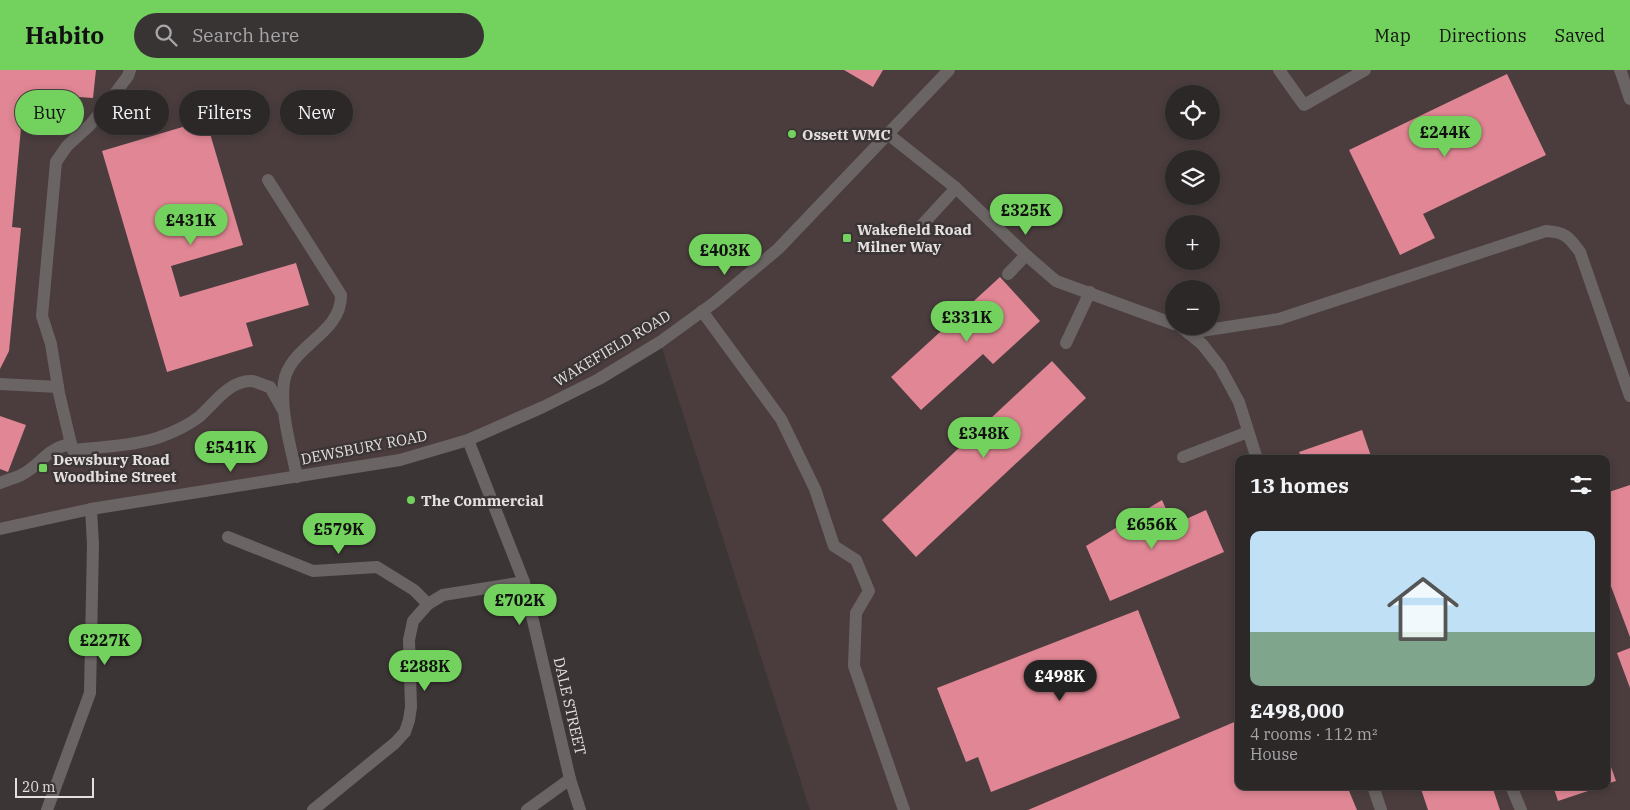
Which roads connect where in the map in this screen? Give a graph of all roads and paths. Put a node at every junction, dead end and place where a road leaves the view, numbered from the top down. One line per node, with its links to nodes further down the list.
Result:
1 (130, 70): 20 (street)
2 (949, 70): 7 (street, WAKEFIELD ROAD)
3 (1279, 70): 4 (street)
4 (1365, 70)
5 (1620, 71): 6 (street)
6 (1630, 99)
7 (888, 134): 9 (street); 14 (street, WAKEFIELD ROAD)
8 (268, 180): 22 (street)
9 (956, 188): 10 (street); 11 (street)
10 (921, 226)
11 (1026, 255): 12 (street); 13 (street)
12 (1008, 274)
13 (1090, 292): 15 (street); 18 (street)
14 (702, 311): 24 (street, WAKEFIELD ROAD); 42 (street)
15 (1165, 321)
16 (1220, 326): 21 (street)
17 (1190, 335): 23 (street)
18 (1066, 343)
19 (0, 384): 20 (street)
20 (58, 387): 25 (street)
21 (1630, 396)
22 (284, 413): 25 (street); 28 (street)
23 (1248, 432): 26 (street); 27 (street)
24 (468, 440): 28 (street, DEWSBURY ROAD); 33 (street, DALE STREET)
25 (70, 444): 29 (street)
26 (1256, 455)
27 (1183, 456)
28 (297, 477): 30 (street, DEWSBURY ROAD)
29 (0, 483)
30 (91, 509): 31 (street, DEWSBURY ROAD); 38 (street)
31 (0, 529)
32 (228, 536): 34 (street)
33 (524, 582): 34 (street); 35 (street, DALE STREET)
34 (428, 604): 39 (street)
35 (570, 780): 40 (street); 41 (street, DALE STREET)
36 (1374, 790): 43 (street)
37 (1513, 790): 44 (street)
38 (47, 810)
39 (313, 810)
40 (527, 810)
41 (580, 810)
42 (904, 810)
43 (1381, 810)
44 (1521, 810)

